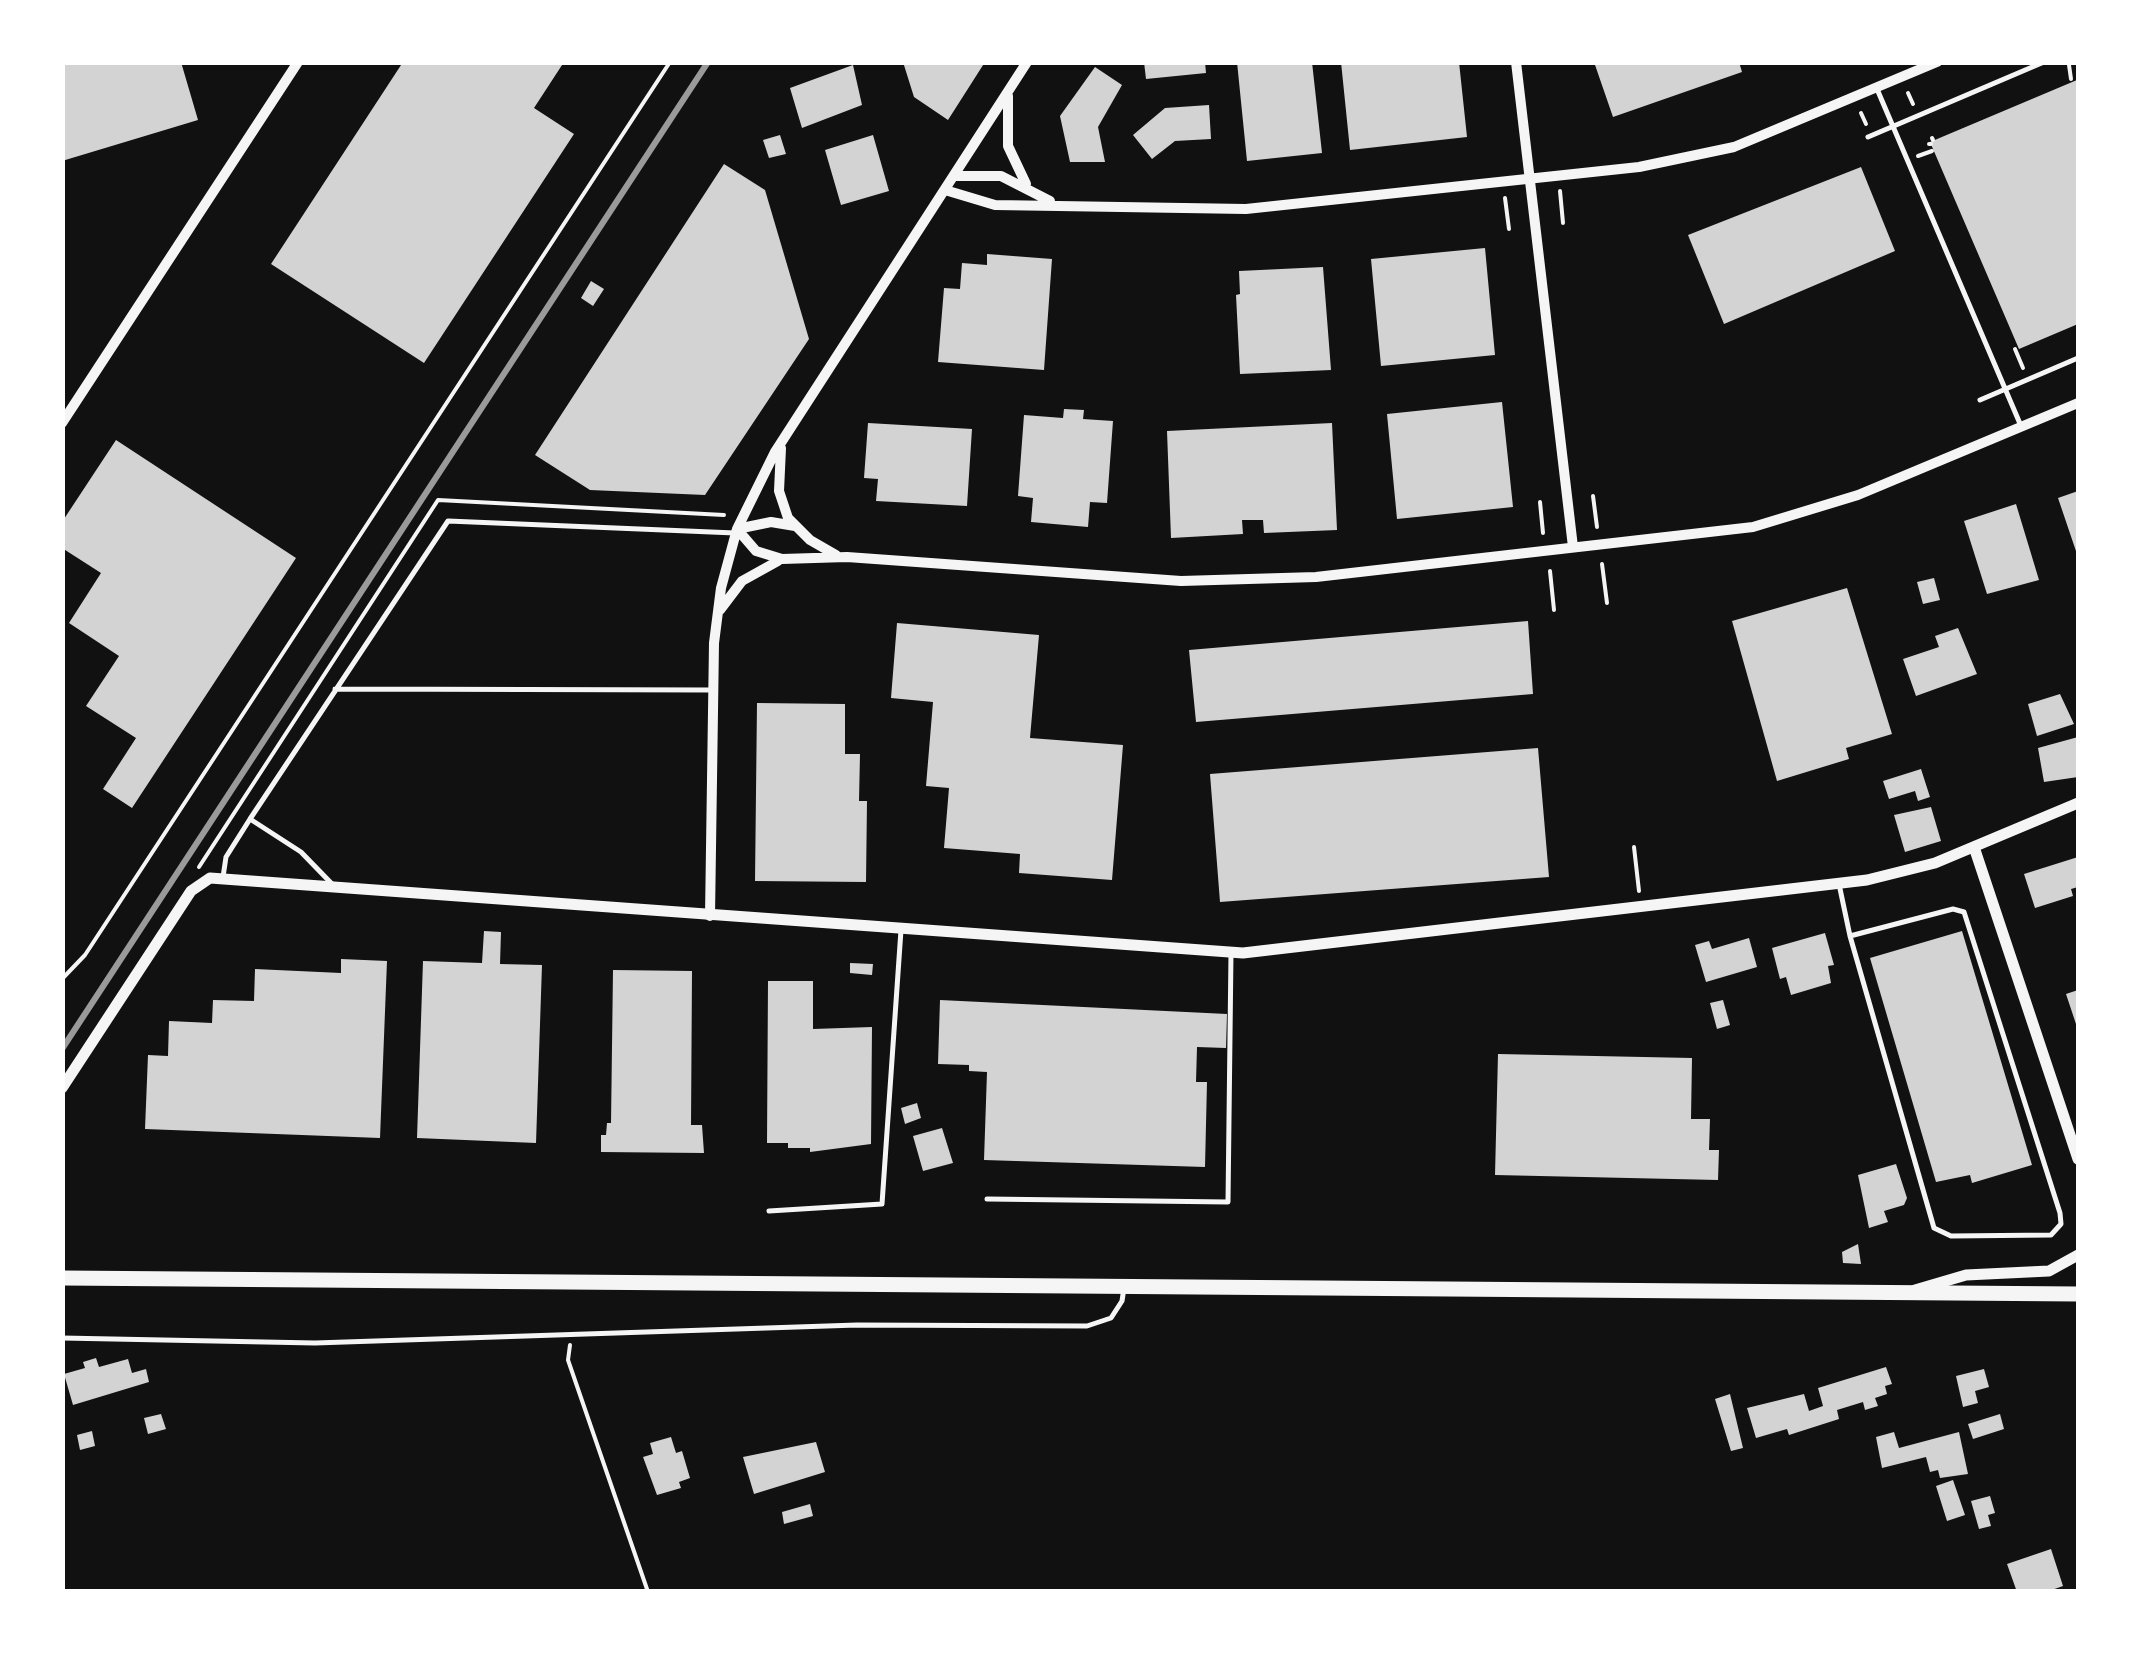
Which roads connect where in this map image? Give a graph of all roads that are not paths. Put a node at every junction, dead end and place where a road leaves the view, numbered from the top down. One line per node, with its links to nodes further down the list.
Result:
1 (298, 62): 19 (street)
2 (1026, 62): 6 (street)
3 (1516, 62): 11 (street)
4 (1937, 62): 7 (street)
5 (2044, 62): 8 (lane)
6 (1012, 86): 10 (street); 13 (street)
7 (1878, 89): 8 (lane); 11 (street)
8 (1894, 126): 9 (lane); 16 (lane)
9 (1868, 133)
10 (954, 176): 12 (street); 13 (street)
11 (1531, 180): 14 (street); 24 (street)
12 (945, 190): 14 (street); 21 (street)
13 (1030, 190): 14 (street)
14 (1061, 204)
15 (2078, 358): 16 (lane)
16 (2005, 390): 17 (lane); 20 (lane)
17 (1980, 400)
18 (2078, 403): 20 (street)
19 (62, 423)
20 (2022, 426): 24 (street)
21 (782, 441): 22 (street); 23 (street)
22 (796, 527): 23 (street); 25 (street)
23 (736, 531): 26 (street); 27 (street); 28 (lane)
24 (1573, 546): 25 (street)
25 (847, 557): 26 (street)
26 (787, 560): 27 (street)
27 (717, 615): 29 (street)
28 (335, 690): 29 (lane); 31 (lane)
29 (712, 690): 36 (street)
30 (2078, 803): 32 (street)
31 (250, 818): 33 (lane); 35 (lane)
32 (1974, 847): 34 (street); 41 (street)
33 (223, 878): 35 (street); 40 (street)
34 (1839, 884): 38 (lane); 39 (street)
35 (334, 886): 36 (street)
36 (710, 916): 37 (street)
37 (901, 930): 39 (street); 43 (lane)
38 (1850, 936): 38 (lane)
39 (1231, 954): 42 (lane)
40 (62, 1088)
41 (2078, 1159)
42 (988, 1199)
43 (768, 1210)
44 (2078, 1255): 47 (street)
45 (62, 1278): 46 (main road)
46 (1124, 1284): 47 (main road); 49 (lane)
47 (1907, 1292): 48 (main road)
48 (2078, 1294)
49 (62, 1338)

